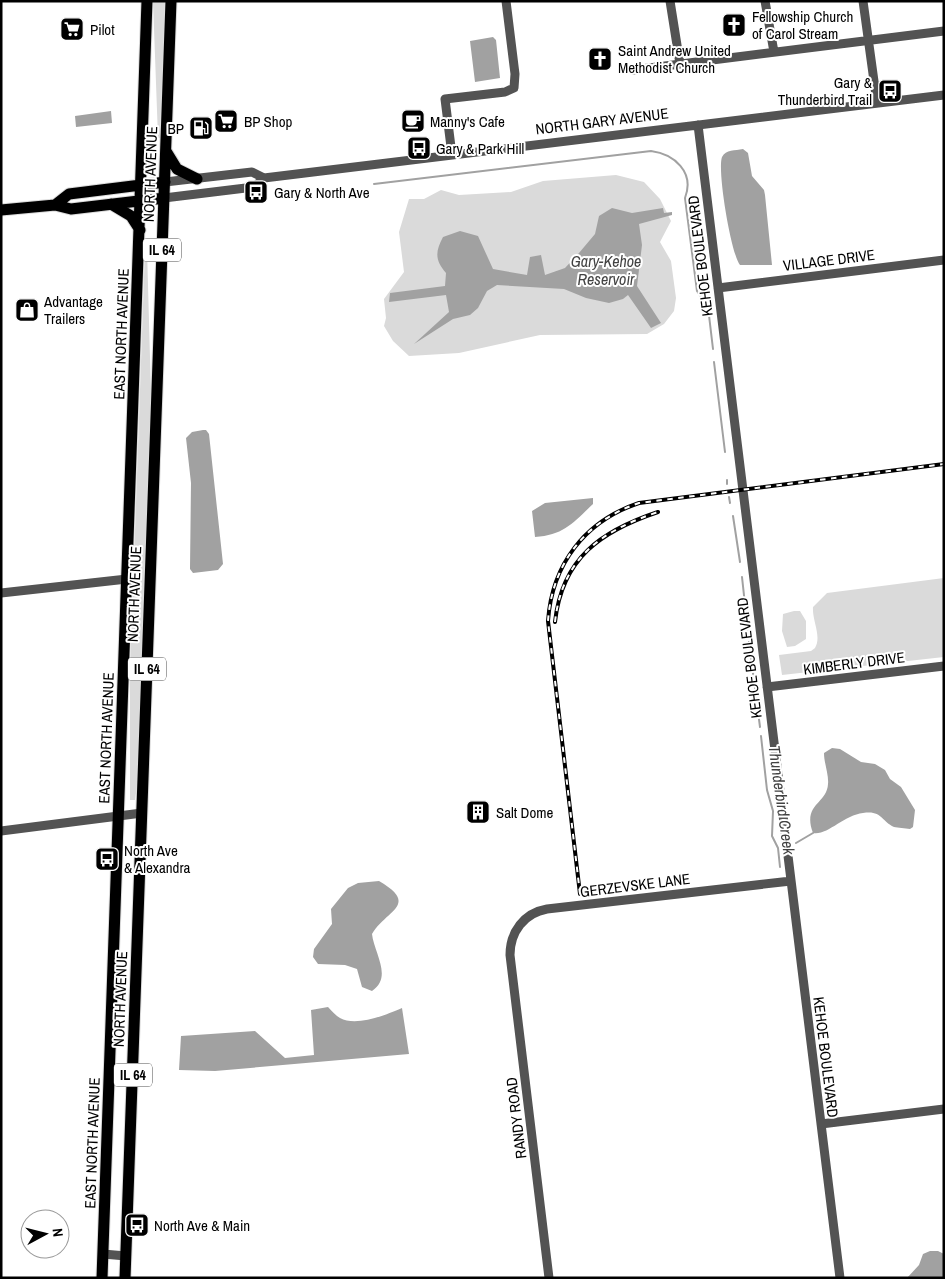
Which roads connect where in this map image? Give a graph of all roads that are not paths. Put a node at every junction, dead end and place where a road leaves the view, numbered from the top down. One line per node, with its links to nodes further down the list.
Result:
1 (147, 1): 20 (main road, NORTH AVENUE / IL 64)
2 (171, 1): 15 (main road, NORTH AVENUE / IL 64)
3 (506, 1): 16 (street)
4 (670, 1): 10 (street)
5 (766, 1): 9 (street)
6 (863, 1): 8 (street)
7 (944, 31): 8 (street)
8 (870, 40): 9 (street); 13 (street)
9 (774, 52): 10 (street)
10 (680, 64): 11 (street)
11 (633, 70)
12 (944, 95): 13 (street, NORTH GARY AVENUE)
13 (877, 103): 14 (street, NORTH GARY AVENUE)
14 (698, 125): 16 (street, NORTH GARY AVENUE); 28 (street, KEHOE BOULEVARD)
15 (166, 151): 17 (main road); 19 (main road, NORTH AVENUE / IL 64)
16 (452, 155): 18 (street, NORTH GARY AVENUE)
17 (197, 178): 18 (street, NORTH GARY AVENUE); 19 (street, NORTH GARY AVENUE)
18 (264, 178): 21 (street, NORTH GARY AVENUE)
19 (165, 182): 20 (main road); 21 (main road, NORTH AVENUE / IL 64)
20 (141, 185): 22 (main road, NORTH AVENUE / IL 64); 23 (main road)
21 (164, 198): 22 (main road, NORTH GARY AVENUE); 33 (main road, NORTH AVENUE / IL 64)
22 (141, 200): 24 (main road, NORTH GARY AVENUE); 26 (main road, EAST NORTH AVENUE / IL 64)
23 (55, 204): 24 (main road, NORTH GARY AVENUE); 25 (main road)
24 (111, 204): 26 (main road)
25 (1, 210)
26 (140, 230): 29 (main road, EAST NORTH AVENUE / IL 64)
27 (944, 260): 28 (street, VILLAGE DRIVE)
28 (718, 288): 32 (street, KEHOE BOULEVARD)
29 (127, 579): 30 (street); 34 (main road, EAST NORTH AVENUE / IL 64)
30 (1, 593)
31 (944, 666): 32 (street, KIMBERLY DRIVE)
32 (767, 687): 36 (street, KEHOE BOULEVARD)
33 (142, 813): 34 (street); 41 (main road, NORTH AVENUE / IL 64)
34 (118, 816): 35 (street); 40 (main road, EAST NORTH AVENUE / IL 64)
35 (1, 831)
36 (791, 880): 37 (street, GERZEVSKE LANE); 39 (street, KEHOE BOULEVARD)
37 (510, 955): 44 (street, RANDY ROAD)
38 (944, 1109): 39 (street)
39 (821, 1124): 45 (street, KEHOE BOULEVARD)
40 (103, 1254): 41 (street); 42 (main road, EAST NORTH AVENUE / IL 64)
41 (126, 1256): 43 (main road, NORTH AVENUE / IL 64)
42 (102, 1278)
43 (125, 1278)
44 (549, 1278)
45 (840, 1278)

